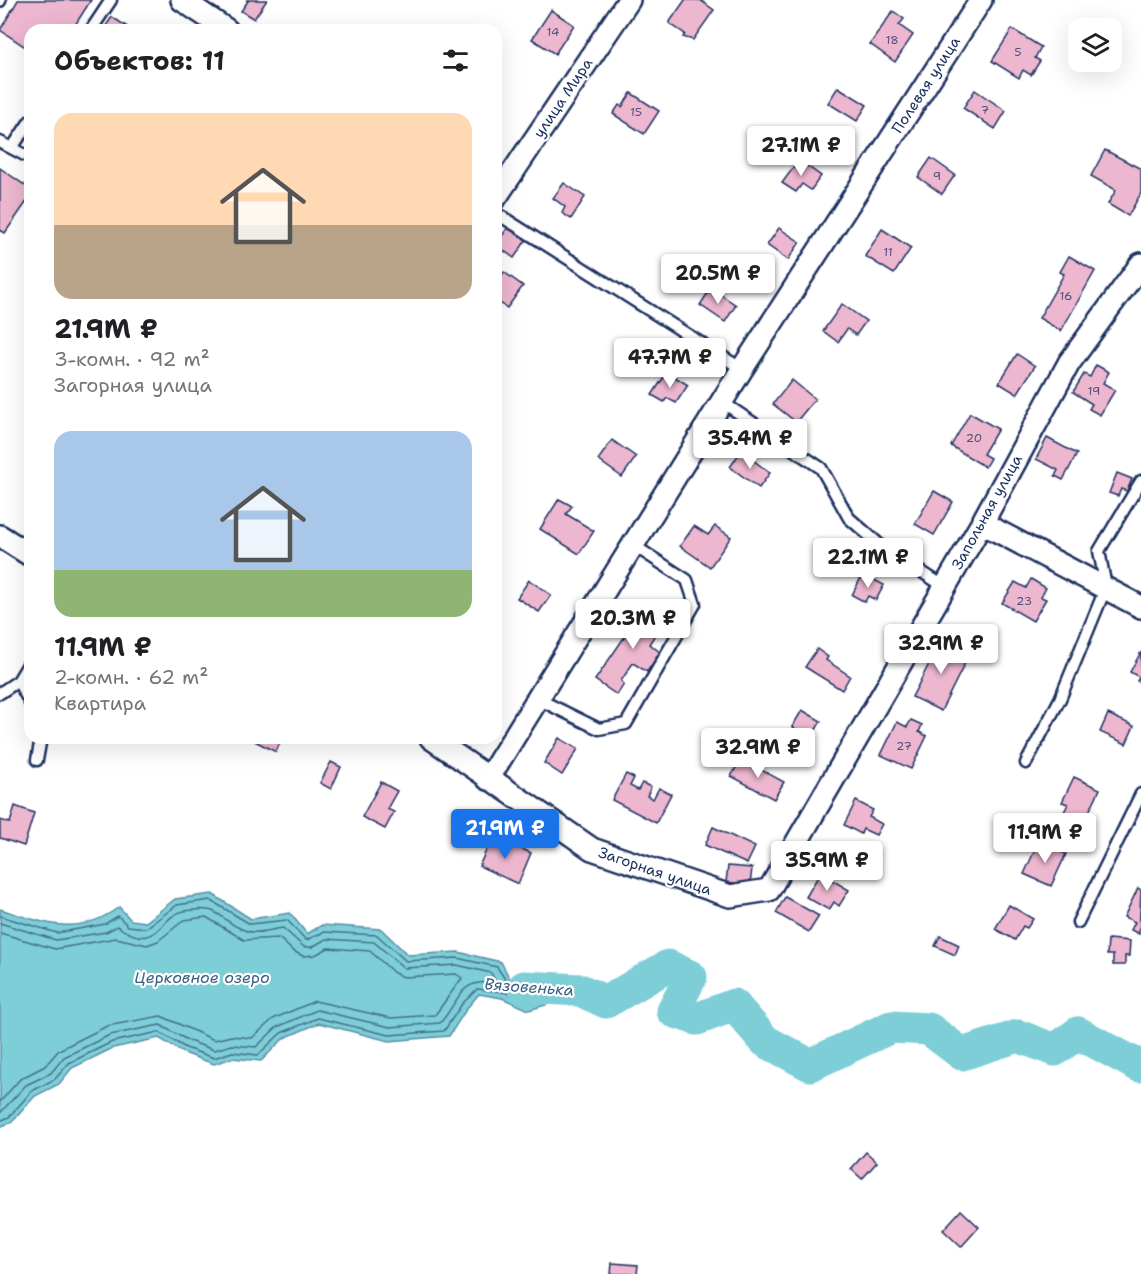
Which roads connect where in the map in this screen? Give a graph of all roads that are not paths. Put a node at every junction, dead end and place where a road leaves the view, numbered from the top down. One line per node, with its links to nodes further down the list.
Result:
1 (111, 0): 5 (lane)
2 (183, 0): 6 (street)
3 (629, 0): 11 (street, улица Мира)
4 (981, 0): 14 (street, Полевая улица)
5 (95, 24)
6 (218, 24)
7 (24, 130): 9 (lane)
8 (0, 142): 9 (lane)
9 (12, 148): 10 (lane)
10 (24, 155)
11 (502, 188)
12 (502, 217): 14 (lane)
13 (1141, 264): 17 (street, Запольная улица)
14 (742, 369): 15 (street, Полевая улица)
15 (722, 402): 19 (street, Полевая улица); 21 (lane)
16 (1141, 482): 22 (lane)
17 (982, 523): 21 (street, Запольная улица); 22 (street)
18 (0, 536): 20 (street)
19 (633, 545): 28 (street, Полевая улица); 28 (lane)
20 (24, 551)
21 (945, 587): 35 (street, Запольная улица)
22 (1106, 587): 23 (street); 32 (lane)
23 (1141, 607)
24 (24, 671): 25 (lane)
25 (18, 681): 26 (lane); 27 (lane)
26 (24, 692)
27 (0, 693)
28 (538, 699): 33 (street, Полевая улица)
29 (40, 744): 31 (lane)
30 (439, 744): 33 (street, Загорная улица)
31 (37, 760)
32 (1026, 763)
33 (488, 779): 35 (street, Загорная улица)
34 (1141, 794): 36 (lane)
35 (769, 890)
36 (1078, 922)

